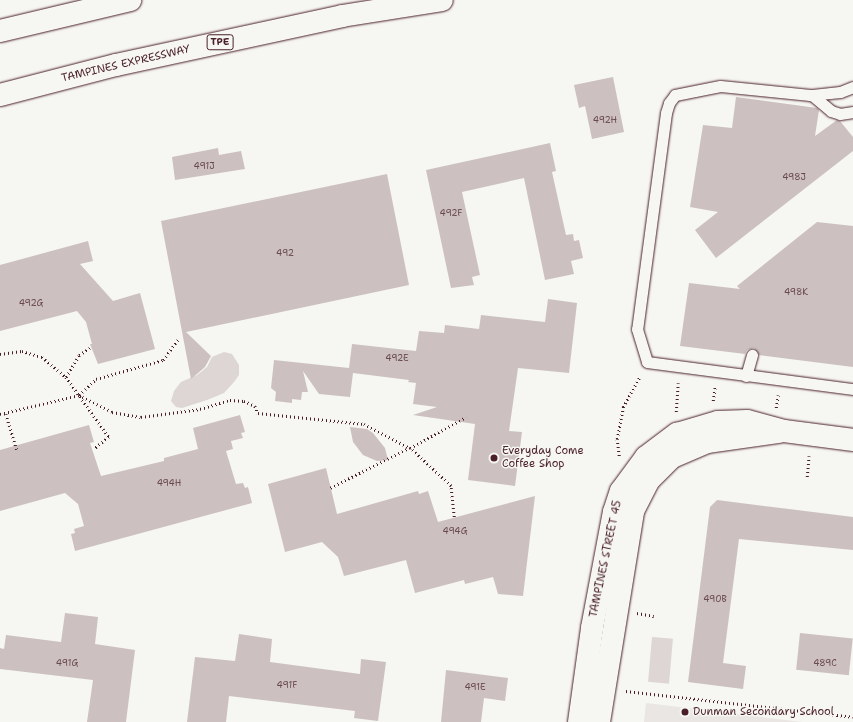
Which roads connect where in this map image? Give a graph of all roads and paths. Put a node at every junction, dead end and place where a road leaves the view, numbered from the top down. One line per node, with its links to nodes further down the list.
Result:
1 (130, 0): 3 (main road)
2 (442, 0): 5 (main road, TAMPINES EXPRESSWAY / TPE)
3 (0, 31)
4 (853, 87): 6 (lane)
5 (0, 95)
6 (812, 95): 7 (lane); 12 (lane)
7 (853, 112)
8 (178, 338): 17 (path)
9 (91, 347): 14 (path)
10 (0, 354): 14 (path)
11 (752, 355): 13 (lane)
12 (648, 362): 13 (lane); 28 (path)
13 (746, 376): 16 (lane)
14 (66, 377): 17 (path)
15 (678, 380): 18 (path)
16 (853, 389)
17 (78, 395): 20 (path); 24 (path); 26 (path)
18 (676, 411)
19 (0, 414): 20 (path)
20 (6, 414): 25 (path)
21 (466, 417): 24 (path)
22 (784, 431): 23 (main road, TAMPINES STREET 45); 36 (main road, TAMPINES STREET 45); 37 (main road, TAMPINES STREET 45)
23 (853, 440)
24 (410, 448): 30 (path); 31 (path)
25 (17, 449)
26 (94, 449)
27 (809, 458): 29 (path)
28 (620, 459)
29 (807, 477)
30 (329, 489)
31 (454, 517)
32 (649, 615): 33 (path)
33 (654, 616)
34 (622, 690): 35 (path)
35 (853, 717)
36 (580, 722)
37 (599, 722)

